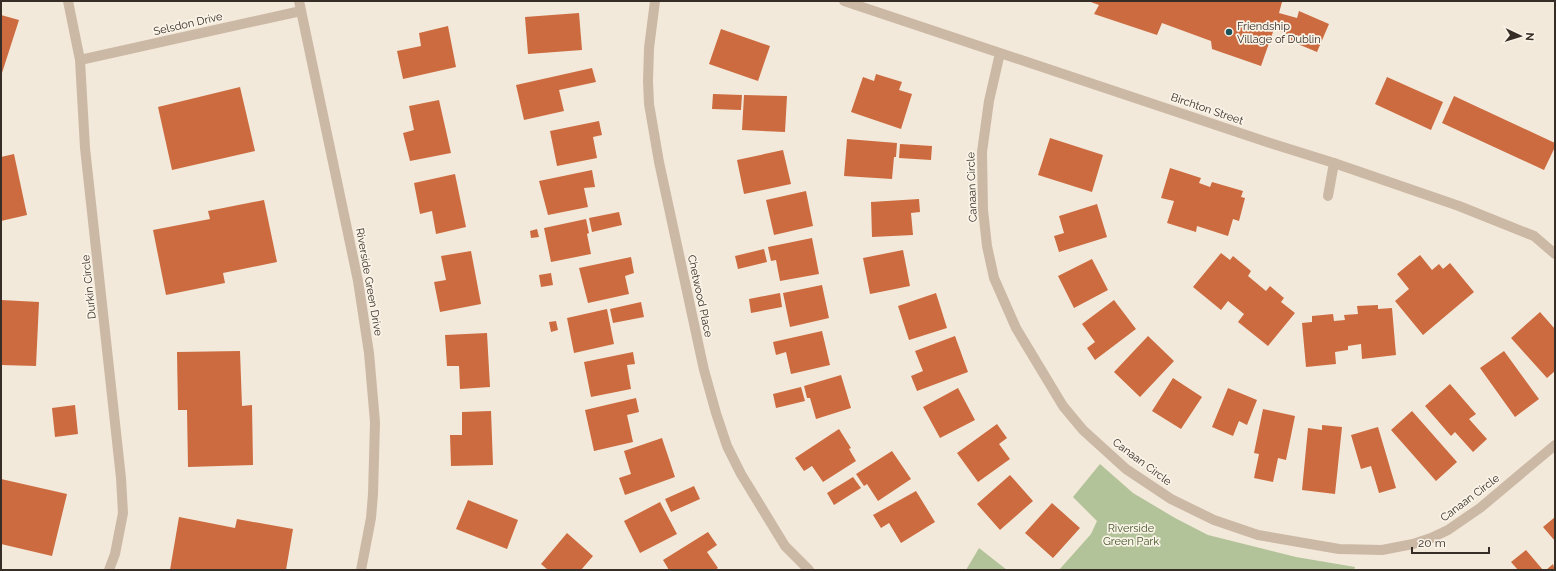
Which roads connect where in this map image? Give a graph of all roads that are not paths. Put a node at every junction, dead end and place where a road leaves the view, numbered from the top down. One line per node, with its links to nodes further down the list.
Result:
1 (68, 1): 6 (street, Durkin Circle)
2 (655, 1): 13 (street, Chetwood Place)
3 (844, 1): 5 (street, Birchton Street)
4 (300, 6): 6 (street, Selsdon Drive); 12 (street, Riverside Green Drive)
5 (1000, 53): 7 (street, Birchton Street); 10 (street, Canaan Circle)
6 (80, 60): 11 (street, Durkin Circle)
7 (1334, 163): 8 (street); 9 (street, Birchton Street)
8 (1328, 196)
9 (1555, 254)
10 (1555, 445)
11 (109, 570)
12 (361, 570)
13 (809, 570)

